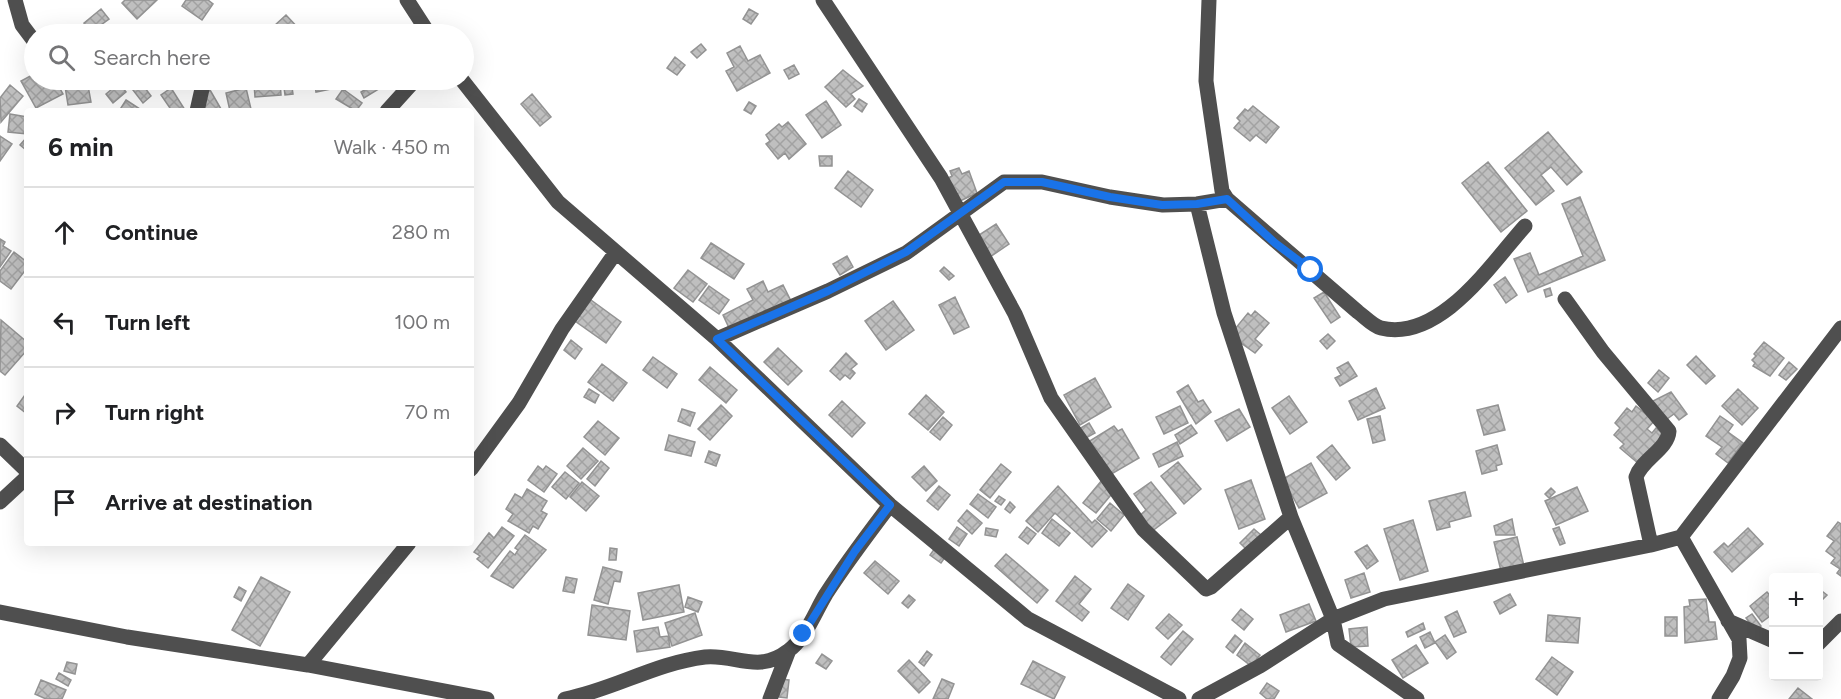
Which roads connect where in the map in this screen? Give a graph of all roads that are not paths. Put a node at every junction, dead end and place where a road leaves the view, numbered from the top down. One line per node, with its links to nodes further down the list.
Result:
1 (15, 0): 6 (street)
2 (407, 0): 5 (street)
3 (823, 0): 14 (street)
4 (1209, 0): 12 (street)
5 (423, 24)
6 (24, 28)
7 (202, 90): 10 (street)
8 (402, 90): 11 (street)
9 (470, 90): 16 (street)
10 (198, 108)
11 (389, 108)
12 (1227, 199): 13 (street); 15 (street)
13 (1197, 204): 14 (street); 26 (street)
14 (961, 215): 19 (street); 26 (street)
15 (1525, 226)
16 (616, 252): 19 (street); 21 (street)
17 (1565, 299): 28 (street)
18 (1841, 328): 27 (street)
19 (717, 339): 25 (street)
20 (0, 445): 22 (street)
21 (476, 454)
22 (24, 468)
23 (24, 480): 24 (street)
24 (0, 502)
25 (890, 505): 36 (street); 38 (street)
26 (1291, 517): 31 (street)
27 (1681, 537): 28 (street); 32 (street)
28 (1651, 545): 31 (street)
29 (407, 546): 37 (street)
30 (0, 612): 37 (street)
31 (1333, 619): 42 (street); 43 (street)
32 (1728, 621): 34 (street); 44 (street)
33 (1841, 621): 35 (street)
34 (1769, 639)
35 (1823, 639)
36 (789, 650): 40 (street); 41 (street)
37 (308, 665): 39 (street)
38 (1165, 696)
39 (487, 699)
40 (565, 699)
41 (770, 699)
42 (1198, 699)
43 (1417, 699)
44 (1719, 699)

